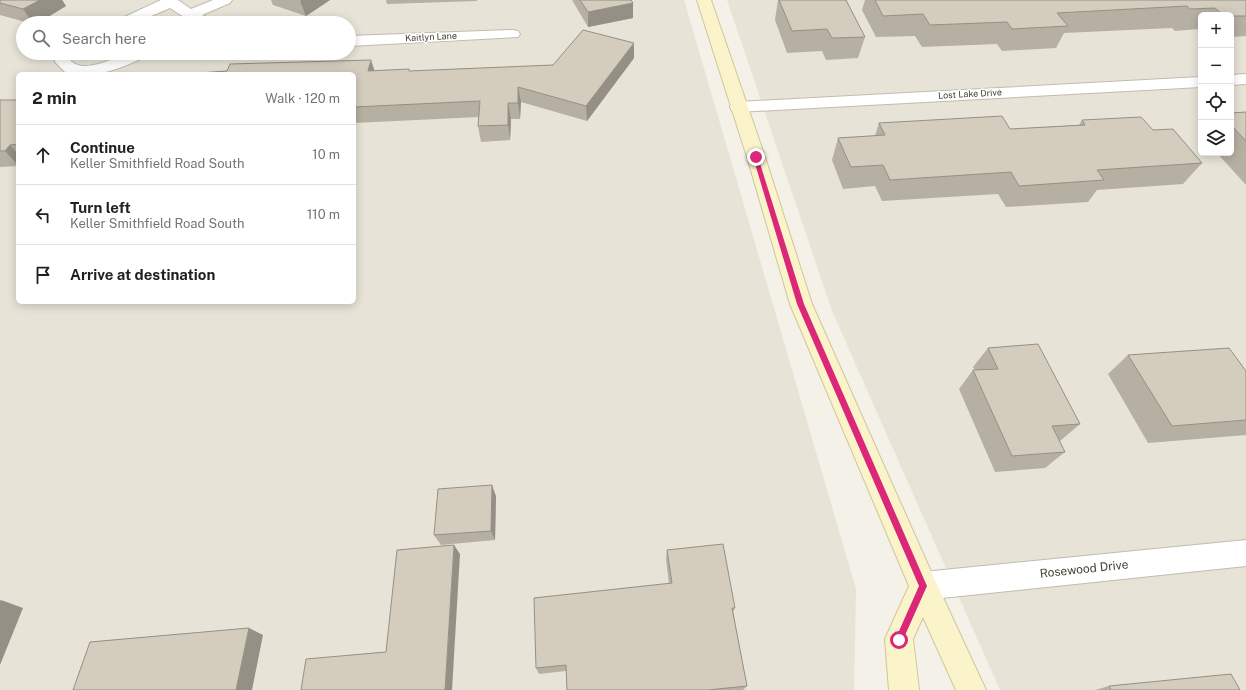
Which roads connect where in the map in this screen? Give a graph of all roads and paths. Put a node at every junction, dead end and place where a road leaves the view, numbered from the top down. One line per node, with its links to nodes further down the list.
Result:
1 (225, 0): 4 (street)
2 (704, 0): 13 (main road)
3 (170, 1): 4 (street); 5 (street)
4 (190, 15)
5 (138, 16)
6 (513, 34): 7 (street, Kaitlyn Lane)
7 (356, 41)
8 (63, 60): 9 (street)
9 (127, 60)
10 (1246, 79): 11 (street)
11 (1234, 80)
12 (1198, 82): 13 (street, Lost Lake Drive)
13 (738, 107): 15 (main road)
14 (1246, 553): 15 (street, Rosewood Drive)
15 (923, 586): 16 (main road); 17 (main road)
16 (904, 690)
17 (971, 690)

